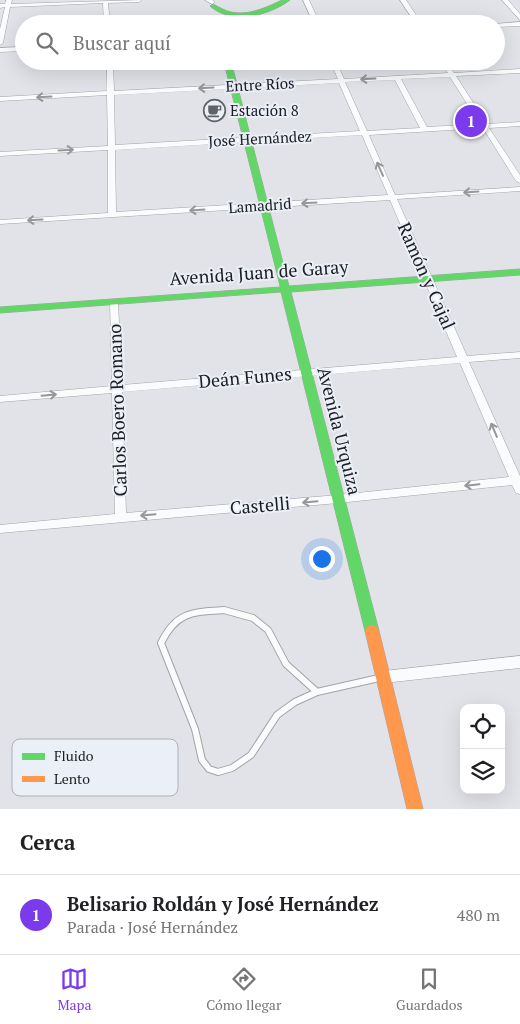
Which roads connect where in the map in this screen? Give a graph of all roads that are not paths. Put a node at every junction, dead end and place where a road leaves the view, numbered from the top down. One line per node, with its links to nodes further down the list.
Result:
1 (139, 0): 5 (street)
2 (306, 0): 14 (street)
3 (403, 0): 15 (street)
4 (505, 0): 16 (street)
5 (105, 1): 8 (street); 11 (street)
6 (286, 1): 10 (main road)
7 (211, 2): 10 (main road); 12 (main road)
8 (8, 3): 9 (street); 19 (street)
9 (0, 6)
10 (256, 13): 13 (main road)
11 (106, 15)
12 (215, 15)
13 (253, 15)
14 (312, 15)
15 (413, 15)
16 (520, 18)
17 (520, 24): 18 (street)
18 (505, 25)
19 (0, 43)
20 (15, 49): 21 (street)
21 (0, 50)
22 (111, 70): 31 (street)
23 (229, 70): 30 (main road, Avenida Urquiza)
24 (337, 70): 29 (street, Ramón y Cajal)
25 (449, 70): 27 (street)
26 (520, 71): 27 (street, Entre Ríos)
27 (452, 75): 28 (street, Entre Ríos); 34 (street)
28 (397, 78): 29 (street, Entre Ríos, one-way to 29); 35 (street)
29 (341, 81): 30 (street, Entre Ríos); 36 (street, Ramón y Cajal)
30 (234, 87): 31 (street, Entre Ríos, one-way to 31); 37 (main road, Avenida Urquiza)
31 (112, 93): 32 (street, Entre Ríos, one-way to 32); 38 (street)
32 (0, 100)
33 (520, 124): 34 (street, José Hernández)
34 (485, 126): 35 (street, José Hernández); 40 (street)
35 (424, 130): 36 (street, José Hernández)
36 (364, 133): 37 (street, José Hernández); 42 (street, Ramón y Cajal, one-way to 36)
37 (247, 140): 38 (street, José Hernández); 43 (main road, Avenida Urquiza)
38 (113, 147): 39 (street, José Hernández, one-way to 38); 44 (street)
39 (0, 154)
40 (520, 181)
41 (520, 189): 42 (street, Lamadrid, one-way to 42)
42 (392, 198): 43 (street, Lamadrid, one-way to 43); 47 (street, Ramón y Cajal)
43 (263, 206): 44 (street, Lamadrid, one-way to 44); 48 (main road, Avenida Urquiza)
44 (112, 216): 45 (street, Lamadrid, one-way to 45)
45 (0, 222)
46 (520, 272): 47 (main road, Avenida Juan de Garay)
47 (428, 279): 48 (main road, Avenida Juan de Garay); 52 (street, Ramón y Cajal)
48 (284, 289): 49 (main road, Avenida Juan de Garay); 53 (main road, Avenida Urquiza)
49 (114, 302): 50 (main road, Avenida Juan de Garay); 54 (street, Carlos Boero Romano)
50 (0, 310)
51 (520, 355): 52 (street, Deán Funes)
52 (463, 360): 53 (street, Deán Funes); 56 (street, Ramón y Cajal, one-way to 52)
53 (306, 373): 54 (street, Deán Funes); 57 (main road, Avenida Urquiza)
54 (117, 389): 55 (street, Deán Funes, one-way to 54); 58 (street, Carlos Boero Romano)
55 (0, 399)
56 (518, 484): 57 (street, Castelli, one-way to 57)
57 (338, 499): 58 (street, Castelli, one-way to 58); 61 (main road, Avenida Urquiza)
58 (121, 518): 59 (street, Castelli)
59 (0, 529)
60 (520, 662): 61 (street)
61 (384, 677): 62 (lane); 63 (main road, Avenida Urquiza)
62 (317, 692): 62 (lane)
63 (415, 809)

